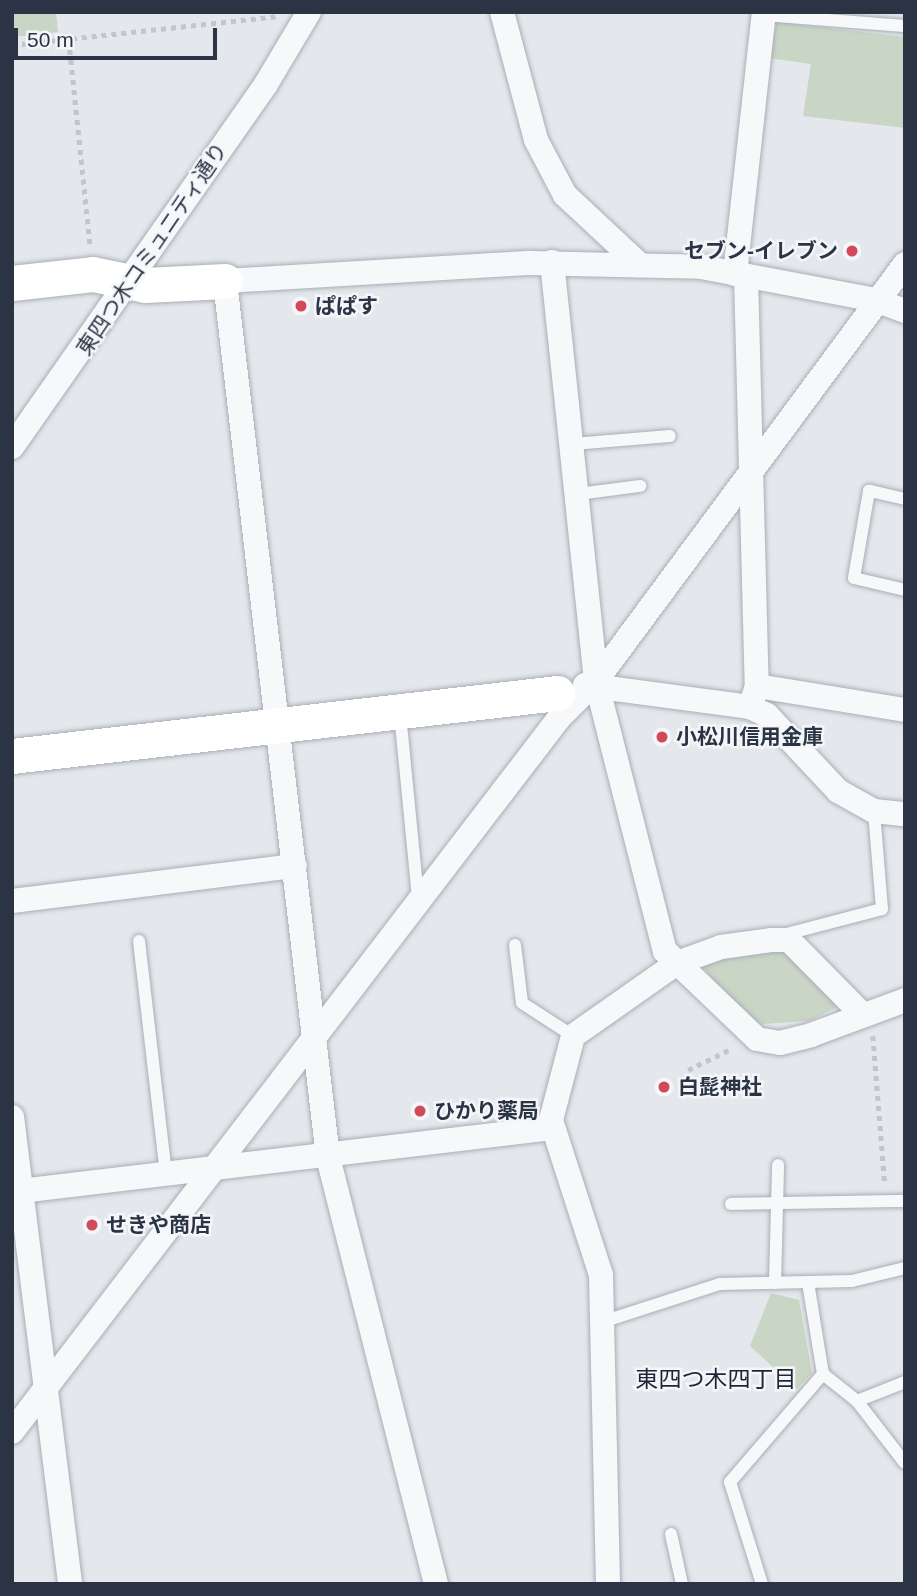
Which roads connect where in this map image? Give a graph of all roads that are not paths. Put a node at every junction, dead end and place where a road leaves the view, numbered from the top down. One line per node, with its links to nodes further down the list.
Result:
1 (502, 12): 7 (street)
2 (309, 13): 9 (street, 東四つ木コミュニティ通り)
3 (764, 14): 4 (lane); 8 (street)
4 (905, 26)
5 (552, 262): 7 (street); 10 (street); 15 (street)
6 (905, 264): 12 (street)
7 (640, 265): 8 (street)
8 (741, 275): 12 (street); 17 (street)
9 (127, 281): 10 (street); 11 (street); 16 (street, 東四つ木コミュニティ通り)
10 (225, 281): 27 (street)
11 (12, 283)
12 (876, 300): 13 (street); 17 (street)
13 (905, 311)
14 (670, 436): 15 (lane)
15 (573, 444): 19 (street)
16 (12, 447)
17 (750, 474): 22 (street); 24 (street)
18 (640, 486): 19 (lane)
19 (578, 494): 22 (street)
20 (905, 499): 21 (lane)
21 (905, 590)
22 (596, 681): 23 (street); 24 (street); 33 (street); 37 (street)
23 (557, 693): 25 (street)
24 (754, 696): 26 (street); 29 (street)
25 (400, 710): 27 (street); 33 (lane)
26 (905, 710)
27 (278, 724): 28 (street); 31 (street)
28 (12, 756)
29 (874, 811): 30 (street); 34 (lane)
30 (905, 814)
31 (295, 866): 32 (street); 40 (street)
32 (12, 901)
33 (419, 901): 40 (street)
34 (771, 940): 37 (street); 39 (street)
35 (139, 941): 47 (lane)
36 (515, 945): 41 (lane)
37 (677, 963): 39 (street); 41 (street)
38 (905, 1000): 39 (street)
39 (865, 1012)
40 (314, 1035): 44 (street); 46 (street)
41 (573, 1036): 43 (street)
42 (12, 1117): 48 (street)
43 (552, 1128): 44 (street); 55 (street)
44 (328, 1157): 46 (street); 64 (street)
45 (778, 1165): 50 (lane)
46 (212, 1170): 47 (street); 58 (street)
47 (166, 1173): 48 (street)
48 (16, 1192): 58 (street)
49 (905, 1201): 50 (lane)
50 (781, 1202): 51 (lane); 54 (lane)
51 (731, 1204)
52 (905, 1268): 53 (lane)
53 (808, 1282): 54 (lane); 56 (lane)
54 (775, 1283): 55 (lane)
55 (602, 1322): 65 (street)
56 (823, 1374): 59 (lane); 67 (lane)
57 (905, 1382): 59 (lane)
58 (46, 1388): 60 (street); 63 (street)
59 (857, 1401): 61 (lane)
60 (12, 1432)
61 (905, 1463)
62 (671, 1534): 66 (lane)
63 (70, 1584)
64 (436, 1584)
65 (608, 1584)
66 (682, 1584)
67 (762, 1584)

